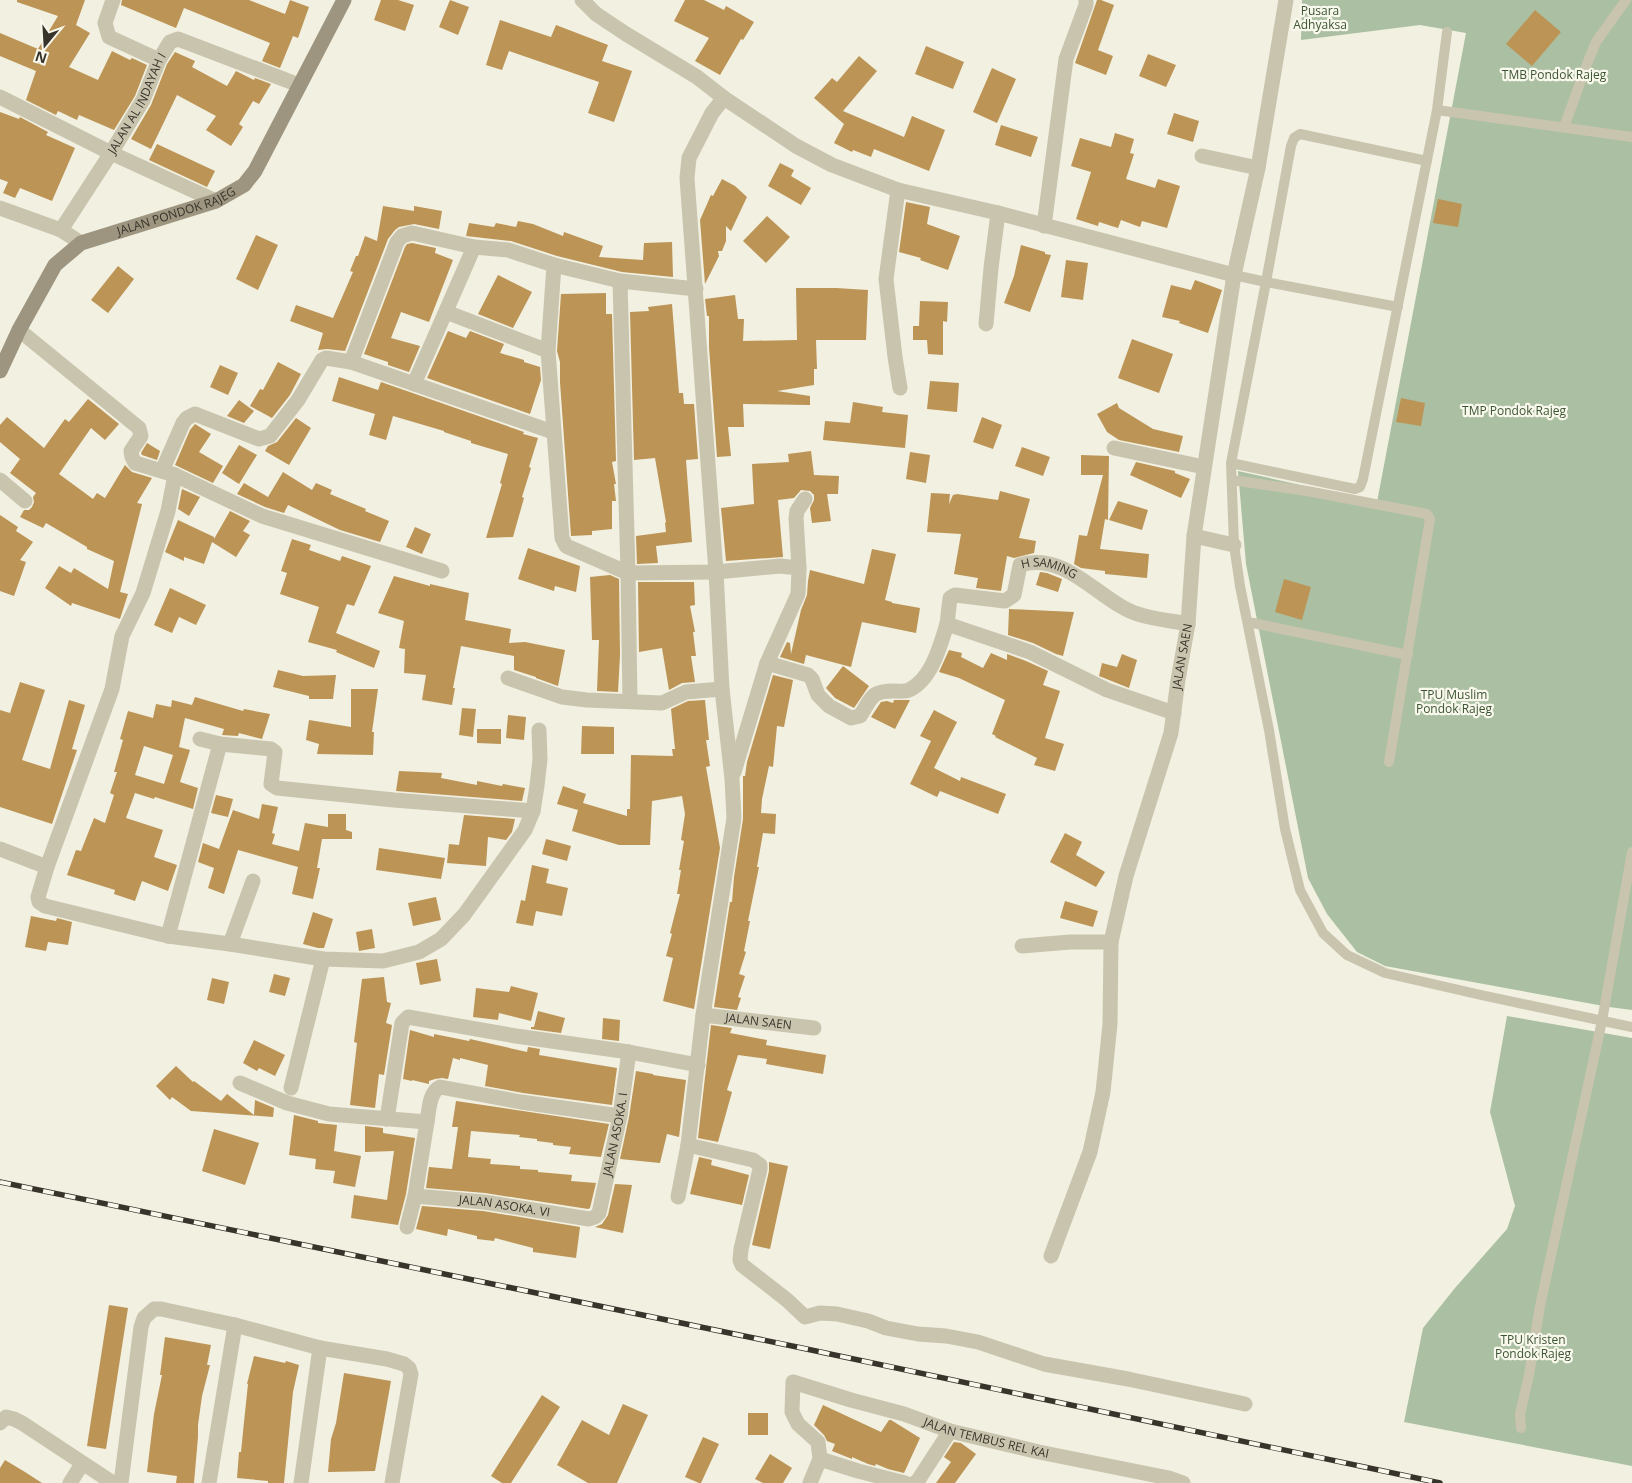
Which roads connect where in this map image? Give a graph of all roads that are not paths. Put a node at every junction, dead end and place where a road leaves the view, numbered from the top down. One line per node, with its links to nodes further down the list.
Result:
1 (113, 0): 8 (street)
2 (344, 0): 9 (main road, JALAN PONDOK RAJEG)
3 (582, 0): 11 (street)
4 (1086, 0): 25 (street)
5 (1286, 0): 20 (street, JALAN SAEN)
6 (1626, 0): 15 (lane)
7 (1447, 32): 13 (lane)
8 (159, 60): 9 (street, JALAN AL INDAYAH I); 17 (street, JALAN AL INDAYAH I)
9 (299, 85): 22 (main road, JALAN PONDOK RAJEG)
10 (0, 97): 17 (street)
11 (724, 98): 12 (street); 14 (street)
12 (740, 108): 14 (street); 21 (street)
13 (1437, 110): 15 (lane); 19 (lane)
14 (712, 113): 33 (street)
15 (1564, 127): 16 (lane)
16 (1632, 137)
17 (111, 153): 22 (street); 26 (street, JALAN AL INDAYAH I)
18 (1202, 156): 20 (street)
19 (1427, 161): 32 (lane); 34 (lane)
20 (1258, 168): 30 (street, JALAN SAEN)
21 (898, 190): 24 (street); 42 (street)
22 (216, 201): 27 (main road, JALAN PONDOK RAJEG)
23 (0, 208): 26 (street)
24 (998, 213): 25 (street); 36 (street)
25 (1044, 226): 30 (street)
26 (61, 230): 27 (street)
27 (81, 243): 37 (main road, JALAN PONDOK RAJEG)
28 (474, 247): 29 (street); 35 (street); 39 (street)
29 (554, 265): 31 (street); 38 (street)
30 (1234, 275): 32 (lane); 46 (street, JALAN SAEN)
31 (620, 281): 33 (street); 57 (street)
32 (1266, 282): 34 (lane); 45 (lane)
33 (696, 289): 56 (street)
34 (1398, 307): 45 (lane)
35 (446, 312): 38 (street); 41 (street)
36 (986, 324)
37 (19, 330): 40 (main road, JALAN PONDOK RAJEG); 47 (street)
38 (548, 350): 43 (street)
39 (352, 362): 41 (street); 47 (street)
40 (0, 371)
41 (414, 384): 43 (street)
42 (900, 388)
43 (553, 432): 57 (street)
44 (1114, 448): 46 (street)
45 (1231, 463): 49 (lane)
46 (1204, 467): 52 (street, JALAN SAEN)
47 (168, 473): 55 (street); 75 (street)
48 (0, 480): 51 (street)
49 (1232, 480): 53 (lane); 61 (lane)
50 (805, 499): 54 (street)
51 (25, 501)
52 (1196, 537): 53 (street); 60 (street, JALAN SAEN)
53 (1232, 544): 58 (lane)
54 (799, 568): 56 (street); 62 (street)
55 (442, 571)
56 (716, 572): 57 (street); 64 (street)
57 (628, 573): 65 (street)
58 (1248, 622): 61 (lane); 83 (lane)
59 (947, 624): 60 (street, H SAMING); 62 (street, H SAMING); 66 (street)
60 (1188, 624): 66 (street, JALAN SAEN)
61 (1408, 655): 70 (lane)
62 (766, 663): 71 (street)
63 (508, 678): 65 (street)
64 (722, 689): 65 (street); 71 (street)
65 (630, 701)
66 (1174, 713): 78 (street, JALAN SAEN)
67 (538, 730): 72 (street)
68 (200, 739): 69 (street)
69 (220, 744): 72 (street); 77 (street)
70 (1389, 762)
71 (732, 779): 82 (street)
72 (533, 812): 81 (street)
73 (0, 849): 75 (street)
74 (1632, 852): 83 (lane)
75 (47, 867): 77 (street)
76 (253, 881): 79 (street)
77 (168, 936): 79 (street)
78 (1111, 942): 80 (street); 98 (street, JALAN SAEN)
79 (230, 944): 81 (street)
80 (1022, 946)
81 (323, 959): 89 (street)
82 (703, 1015): 85 (street, JALAN SAEN); 87 (street)
83 (1602, 1021): 84 (lane); 103 (lane)
84 (1632, 1027)
85 (814, 1028)
86 (630, 1052): 87 (street); 90 (street, JALAN ASOKA. I); 91 (street)
87 (698, 1064): 93 (street)
88 (240, 1083): 91 (street)
89 (291, 1088)
90 (620, 1116): 92 (street); 96 (street, JALAN ASOKA. I)
91 (387, 1119): 92 (street)
92 (427, 1122): 94 (street)
93 (688, 1145): 95 (street); 101 (street)
94 (414, 1196): 96 (street, JALAN ASOKA. VI); 97 (street)
95 (678, 1197)
96 (595, 1217)
97 (407, 1227)
98 (1051, 1256)
99 (235, 1325): 100 (street); 109 (street); 110 (street)
100 (320, 1348): 111 (street); 112 (street)
101 (1245, 1404)
102 (0, 1423): 106 (street)
103 (1521, 1428)
104 (950, 1431): 105 (street, JALAN TEMBUS REL KAI); 115 (street); 116 (street, JALAN TEMBUS REL KAI)
105 (820, 1459): 113 (street); 114 (street)
106 (82, 1464): 107 (street); 108 (street)
107 (70, 1483)
108 (113, 1483)
109 (121, 1483)
110 (209, 1483)
111 (301, 1483)
112 (392, 1483)
113 (810, 1483)
114 (905, 1483)
115 (914, 1483)
116 (1183, 1483)

